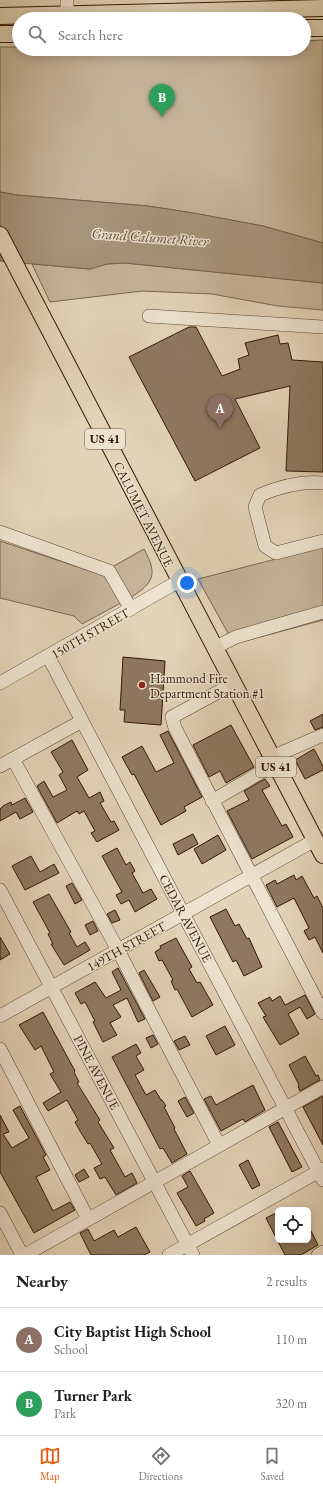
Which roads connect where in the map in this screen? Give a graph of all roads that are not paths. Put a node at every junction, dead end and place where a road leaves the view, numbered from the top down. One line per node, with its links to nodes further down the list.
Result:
1 (266, 5): 3 (main road); 4 (main road)
2 (67, 7): 4 (main road); 5 (main road)
3 (323, 8)
4 (194, 10)
5 (30, 12)
6 (12, 14): 7 (main road)
7 (0, 16)
8 (311, 28): 9 (main road)
9 (323, 28)
10 (0, 34): 11 (main road)
11 (12, 34)
12 (0, 235): 18 (main road, CALUMET AVENUE / US 41)
13 (149, 316): 14 (street)
14 (323, 327)
15 (323, 484): 17 (street)
16 (0, 532): 19 (street)
17 (323, 541)
18 (179, 581): 19 (street, 150TH STREET); 21 (main road, CALUMET AVENUE / US 41)
19 (131, 609): 22 (street, 150TH STREET)
20 (323, 612): 21 (street)
21 (214, 648): 24 (main road, CALUMET AVENUE / US 41)
22 (48, 656): 23 (street, 150TH STREET); 25 (street, CEDAR AVENUE)
23 (0, 683)
24 (233, 684): 28 (main road, CALUMET AVENUE / US 41); 30 (street)
25 (82, 721): 27 (street); 35 (street, CEDAR AVENUE)
26 (323, 735): 28 (street)
27 (13, 759): 29 (street); 36 (street)
28 (273, 761): 30 (street); 31 (main road, CALUMET AVENUE / US 41)
29 (0, 766)
30 (212, 800): 33 (street)
31 (315, 840): 32 (main road, CALUMET AVENUE / US 41); 33 (street, 149TH STREET)
32 (323, 855)
33 (252, 876): 35 (street, 149TH STREET); 38 (street)
34 (0, 890): 37 (street, PINE AVENUE)
35 (184, 913): 36 (street, 149TH STREET); 42 (street, CEDAR AVENUE)
36 (118, 950): 37 (street, 149TH STREET); 43 (street)
37 (52, 987): 39 (street, 149TH STREET); 45 (street, PINE AVENUE)
38 (323, 1013)
39 (0, 1016)
40 (0, 1049): 47 (street)
41 (323, 1087): 42 (street)
42 (286, 1108): 43 (street); 44 (street, CEDAR AVENUE)
43 (219, 1145): 45 (street)
44 (322, 1173): 48 (street)
45 (154, 1182): 47 (street); 48 (street, PINE AVENUE)
46 (0, 1213): 50 (street)
47 (88, 1219): 50 (street)
48 (190, 1250): 51 (street)
49 (323, 1252): 52 (street)
50 (23, 1255)
51 (169, 1255)
52 (318, 1255)

